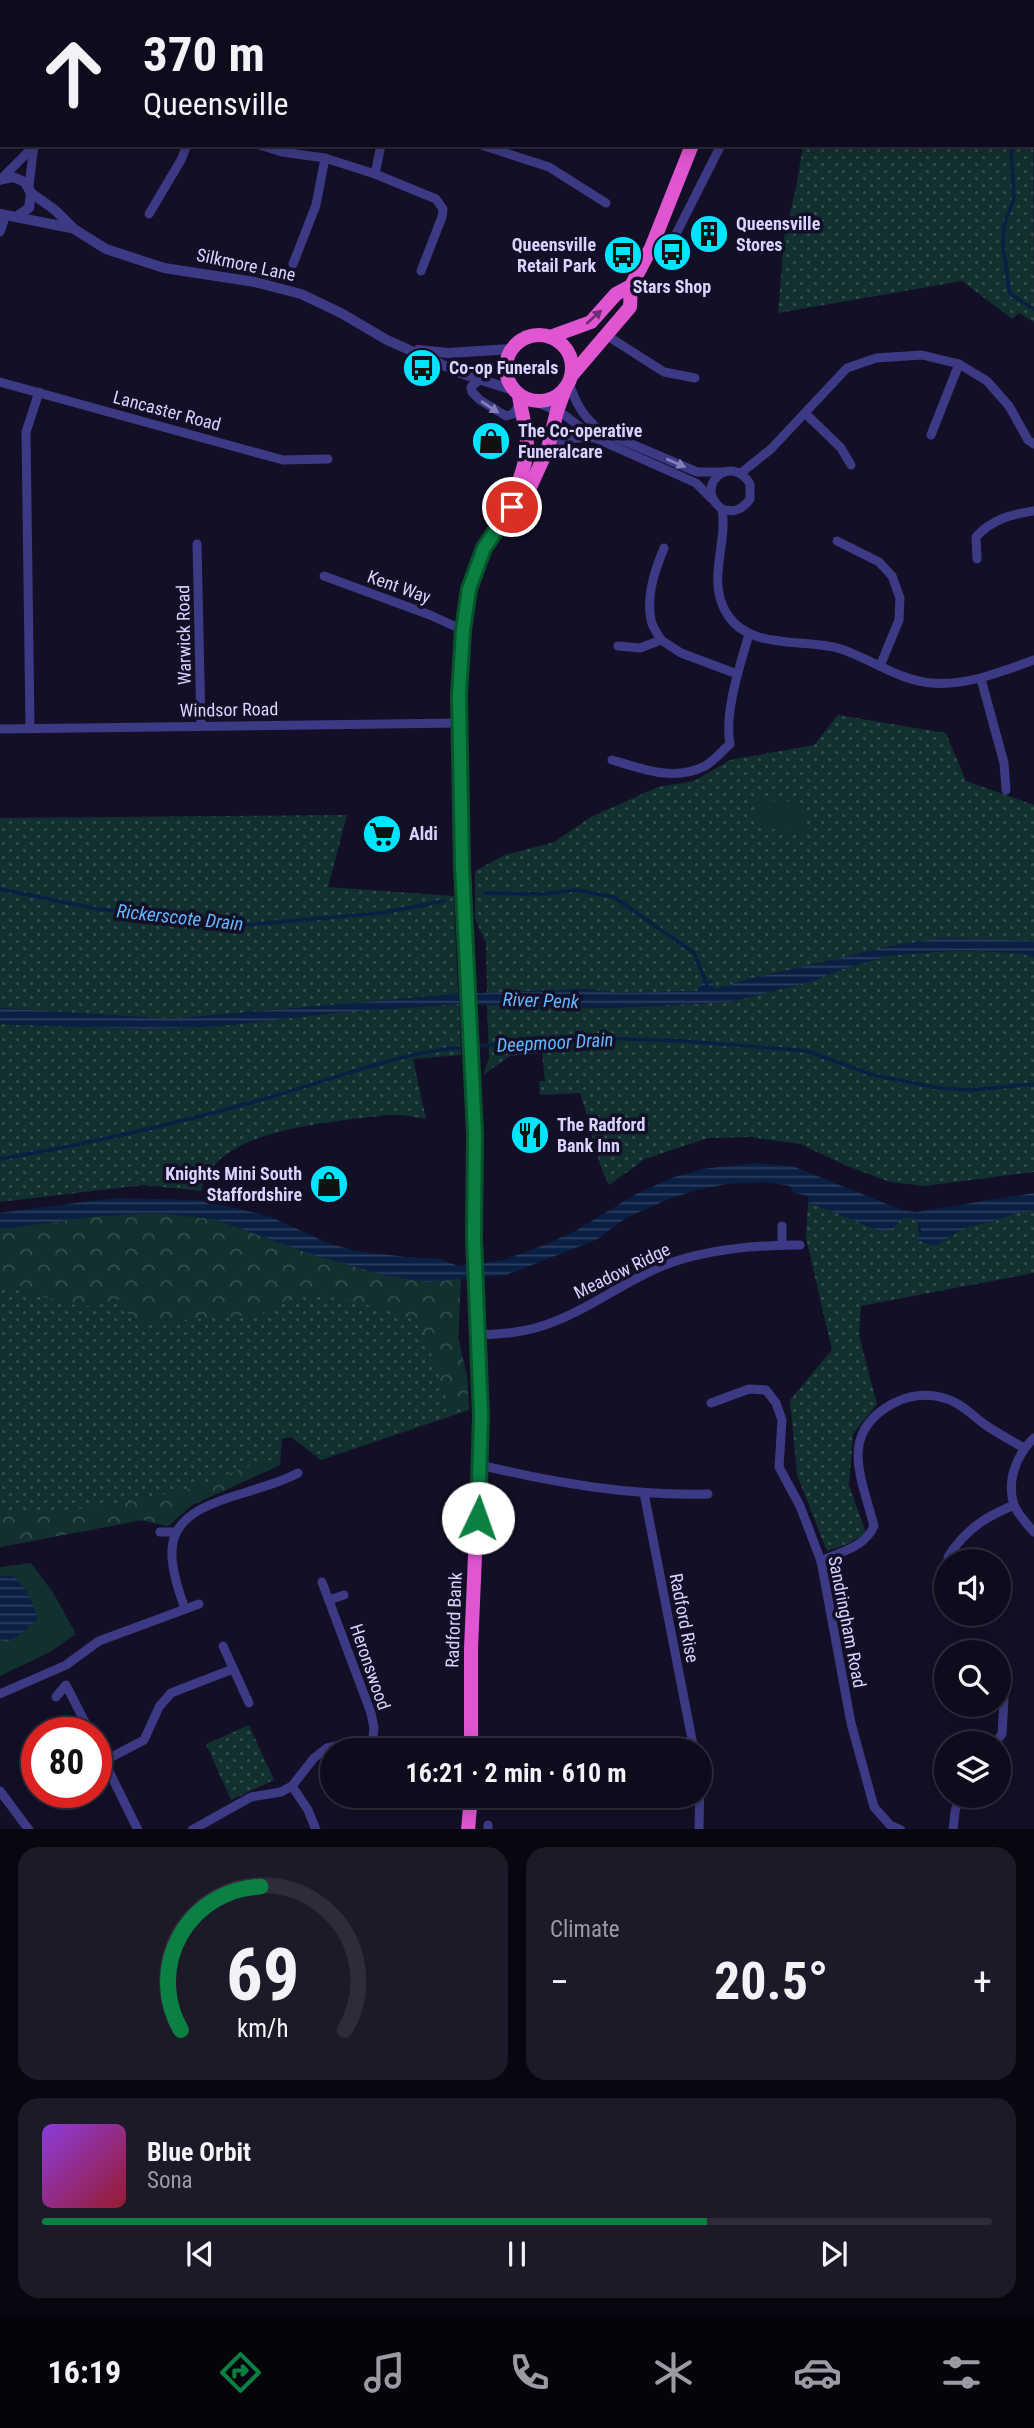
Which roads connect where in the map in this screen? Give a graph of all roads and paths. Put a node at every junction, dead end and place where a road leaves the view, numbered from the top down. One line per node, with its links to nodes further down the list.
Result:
1 (32, 147): 13 (street)
2 (34, 147): 14 (street)
3 (186, 147): 16 (street)
4 (266, 147): 11 (street)
5 (381, 147): 12 (street)
6 (492, 147): 10 (street)
7 (520, 147): 10 (street)
8 (691, 147): 20 (highway)
9 (719, 147): 20 (street)
10 (516, 157): 15 (street)
11 (325, 158): 12 (street); 21 (street)
12 (375, 174): 22 (street)
13 (1, 180): 14 (street, Silkmore Lane)
14 (30, 190): 17 (street); 18 (street, Silkmore Lane)
15 (607, 203)
16 (149, 214)
17 (7, 216): 18 (street, Silkmore Lane); 19 (street)
18 (74, 229): 26 (street, Silkmore Lane)
19 (0, 232)
20 (651, 248): 23 (highway)
21 (293, 264)
22 (421, 271)
23 (631, 286): 24 (highway); 25 (highway, one-way to 23)
24 (606, 335): 29 (street); 32 (highway)
25 (550, 337): 27 (highway); 32 (highway)
26 (408, 349): 27 (street, Silkmore Lane); 30 (street, Silkmore Lane)
27 (512, 349): 34 (highway)
28 (959, 363): 37 (street); 38 (street); 40 (street)
29 (695, 378)
30 (479, 380): 34 (street, Silkmore Lane); 34 (street, one-way to 34)
31 (0, 382): 33 (street, Lancaster Road)
32 (569, 382): 35 (highway); 36 (highway, Radford Bank); 45 (street, one-way to 45)
33 (39, 392): 42 (street, Lancaster Road); 70 (street)
34 (517, 396): 35 (highway); 49 (highway)
35 (536, 402): 36 (street)
36 (557, 411): 39 (street); 41 (highway, Radford Bank)
37 (805, 413): 43 (street); 44 (street)
38 (931, 435)
39 (595, 438): 41 (street); 48 (street)
40 (1034, 444)
41 (548, 448): 49 (highway, Radford Bank)
42 (328, 459)
43 (753, 465): 46 (street); 47 (street)
44 (851, 465)
45 (724, 472): 46 (street); 48 (street)
46 (741, 473): 47 (street)
47 (750, 484): 51 (street)
48 (712, 500): 50 (street)
49 (512, 507): 59 (highway, Radford Bank)
50 (722, 509): 51 (street); 53 (street)
51 (738, 510): 53 (street)
52 (1034, 511): 57 (street)
53 (724, 522): 60 (street)
54 (837, 541): 64 (street)
55 (197, 544): 68 (street, Warwick Road)
56 (664, 548): 61 (street)
57 (976, 559)
58 (324, 576): 59 (street, Kent Way)
59 (463, 630): 67 (highway, Radford Bank)
60 (749, 634): 64 (street); 65 (street)
61 (661, 640): 62 (street); 65 (street)
62 (618, 646)
63 (1034, 660): 66 (street)
64 (880, 666): 66 (street)
65 (737, 674): 71 (street)
66 (981, 679): 72 (street)
67 (458, 723): 68 (street, Windsor Road); 76 (highway, Radford Bank)
68 (201, 726): 70 (street, Windsor Road)
69 (0, 729): 70 (street, Windsor Road)
70 (30, 729)
71 (612, 760)
72 (1006, 790)
73 (782, 1226): 74 (street)
74 (782, 1245): 75 (street, Meadow Ridge); 76 (street, Meadow Ridge)
75 (800, 1245)
76 (478, 1335): 80 (highway, Radford Bank)
77 (711, 1404): 89 (street, Sandringham Road)
78 (1034, 1438): 79 (street)
79 (1024, 1448): 84 (street); 89 (street)
80 (480, 1465): 82 (street); 102 (highway, Radford Bank)
81 (298, 1473): 86 (street)
82 (644, 1493): 83 (street); 103 (street, Radford Rise)
83 (708, 1494)
84 (1014, 1505): 87 (street); 88 (street)
85 (160, 1532): 86 (street)
86 (175, 1532): 94 (street)
87 (1034, 1532)
88 (953, 1549)
89 (821, 1561): 118 (street, Sandringham Road)
90 (322, 1581): 92 (street, Heronswood)
91 (344, 1595): 92 (street)
92 (329, 1600): 101 (street, Heronswood)
93 (199, 1604): 94 (street)
94 (185, 1609): 97 (street)
95 (223, 1646): 96 (street)
96 (233, 1669): 99 (street); 105 (street)
97 (0, 1694)
98 (56, 1697): 100 (street)
99 (248, 1703)
100 (82, 1717)
101 (373, 1738)
102 (471, 1738)
103 (692, 1738)
104 (320, 1753): 107 (street)
105 (112, 1757)
106 (112, 1777): 113 (street)
107 (292, 1786): 114 (street); 115 (street)
108 (0, 1791): 112 (street)
109 (470, 1808): 116 (highway)
110 (699, 1808): 117 (street)
111 (956, 1808): 119 (street)
112 (29, 1829)
113 (138, 1829)
114 (192, 1829)
115 (316, 1829)
116 (468, 1829)
117 (699, 1829)
118 (901, 1829)
119 (953, 1829)

